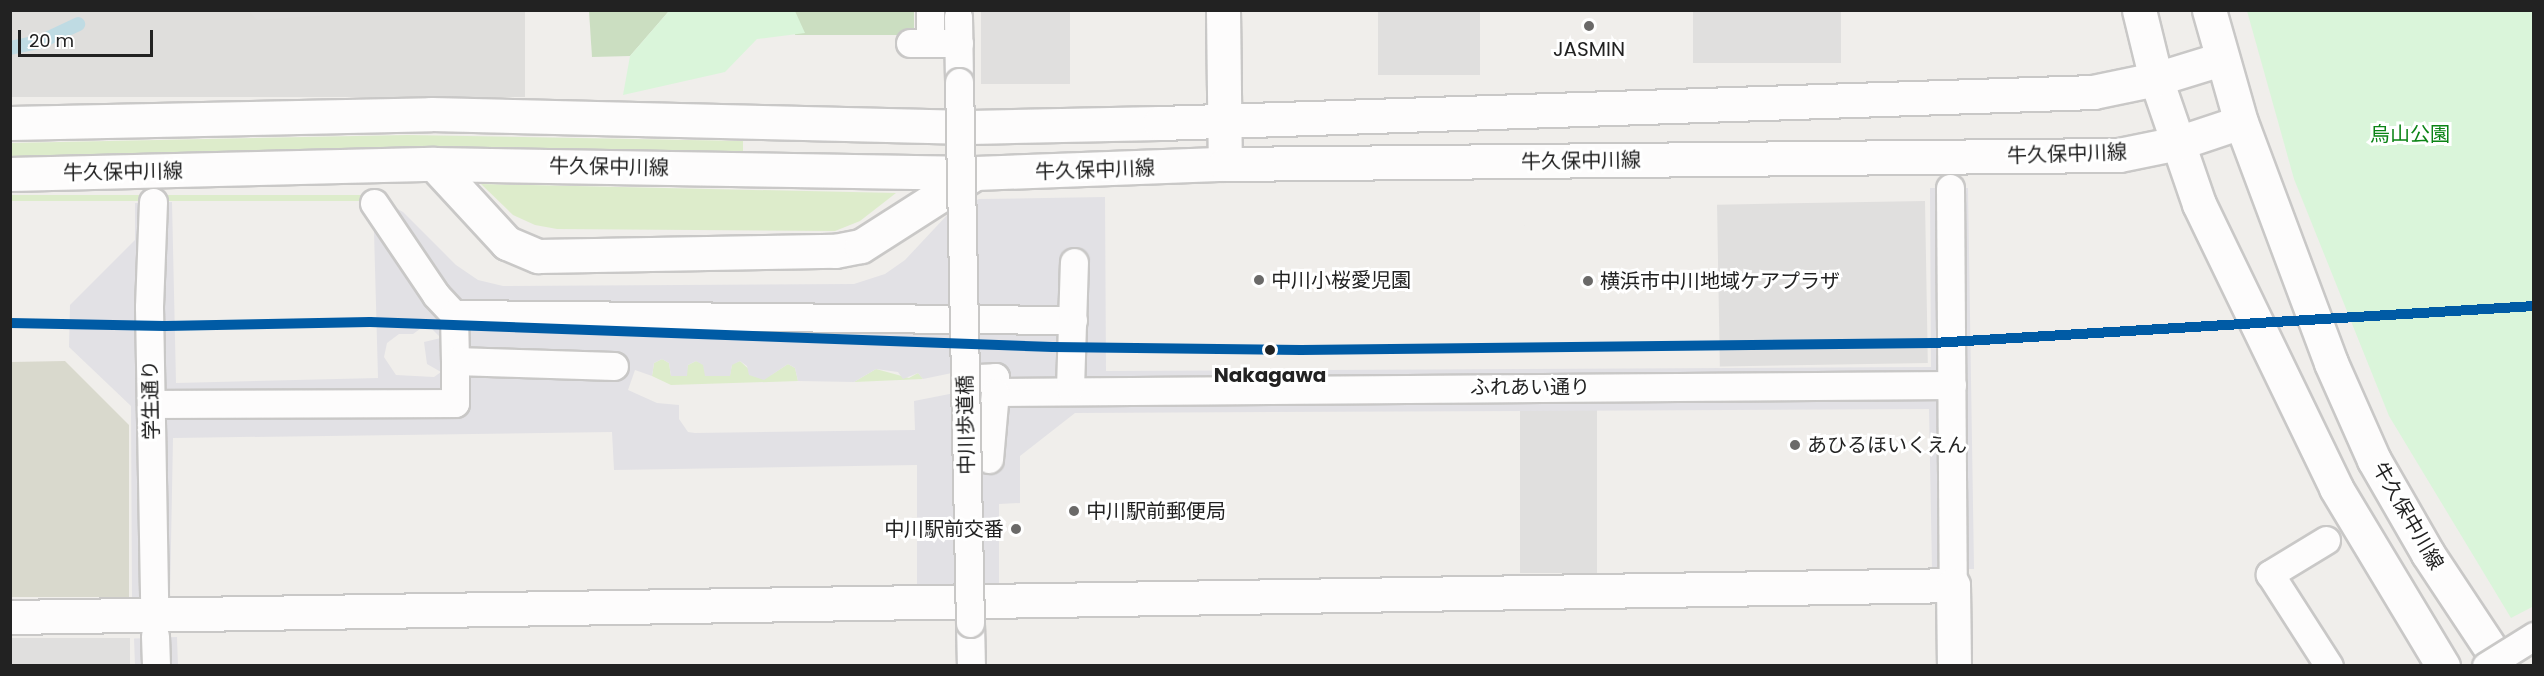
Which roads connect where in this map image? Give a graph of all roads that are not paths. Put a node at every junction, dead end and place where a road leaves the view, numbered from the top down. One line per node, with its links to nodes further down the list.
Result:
1 (930, 10): 6 (street)
2 (1223, 10): 9 (street)
3 (2139, 10): 8 (street)
4 (2209, 10): 7 (street, 牛久保中川線)
5 (958, 16): 6 (street, 中川歩道橋)
6 (959, 43): 36 (street, 中川歩道橋, bridge)
7 (2221, 59): 8 (street); 10 (street, 牛久保中川線)
8 (2156, 79): 9 (street); 12 (street)
9 (1224, 120): 11 (street); 14 (street)
10 (2241, 122): 12 (street, 牛久保中川線); 41 (street, 牛久保中川線)
11 (10, 123)
12 (2178, 143): 14 (street, 牛久保中川線); 39 (street)
13 (434, 164): 15 (street, 牛久保中川線); 15 (street); 16 (street, 牛久保中川線)
14 (1225, 164): 15 (street, 牛久保中川線)
15 (975, 173)
16 (10, 174)
17 (1950, 188): 25 (street)
18 (153, 202): 27 (street, 学生通り)
19 (374, 203): 21 (street)
20 (1074, 262): 22 (street)
21 (454, 314): 22 (street); 23 (street)
22 (1072, 320): 26 (street)
23 (455, 361): 24 (street); 27 (street)
24 (614, 366)
25 (1952, 385): 26 (street, ふれあい通り); 30 (street)
26 (1070, 388): 28 (street, ふれあい通り)
27 (151, 405): 31 (street, 学生通り)
28 (989, 459)
29 (2326, 540): 38 (street)
30 (1953, 585): 32 (street); 37 (street)
31 (154, 599)
32 (10, 617)
33 (155, 636): 35 (street)
34 (2534, 636): 40 (street, bridge)
35 (156, 666)
36 (971, 666)
37 (1954, 666)
38 (2328, 666)
39 (2443, 666)
40 (2486, 666)
41 (2502, 666)

